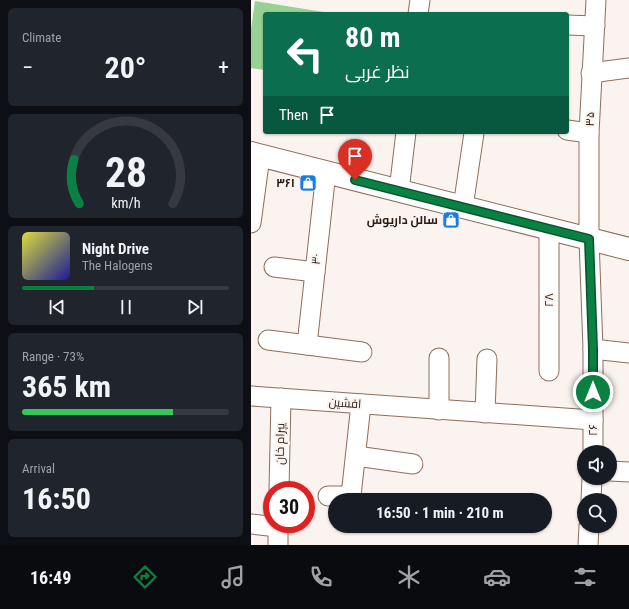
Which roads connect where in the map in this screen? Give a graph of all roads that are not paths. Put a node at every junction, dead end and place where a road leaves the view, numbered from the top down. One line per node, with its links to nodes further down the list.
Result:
1 (420, 0): 3 (street)
2 (596, 0): 5 (street, ۳۵)
3 (418, 12)
4 (569, 25): 5 (street)
5 (595, 26): 7 (street, ۳۵)
6 (629, 68): 7 (street)
7 (591, 73): 9 (street, ۳۵)
8 (569, 130): 9 (street)
9 (589, 133): 18 (street, ۳۵)
10 (406, 134): 14 (street)
11 (474, 134): 15 (street)
12 (256, 155): 13 (main road); 16 (street)
13 (326, 172): 14 (main road); 21 (street, ۳۰)
14 (399, 191): 15 (main road)
15 (463, 207): 17 (main road)
16 (251, 223)
17 (549, 229): 18 (main road); 29 (street, ۲۸)
18 (589, 239): 19 (main road); 24 (street, ۲۶)
19 (629, 249)
20 (274, 267): 21 (street)
21 (315, 272): 23 (street, ۳۰)
22 (268, 340): 23 (street)
23 (307, 345): 25 (street)
24 (593, 349): 26 (street); 35 (street, ۲۶)
25 (362, 352)
26 (629, 353)
27 (439, 358): 33 (street)
28 (487, 359): 34 (street)
29 (549, 371)
30 (251, 396): 31 (street, افشین)
31 (281, 398): 32 (street, افشین); 41 (street, یپرام خان)
32 (361, 404): 33 (street, افشین); 37 (street)
33 (439, 410): 34 (street, افشین)
34 (485, 413): 35 (street, افشین)
35 (593, 420): 36 (street, ۲۶)
36 (593, 445)
37 (356, 456): 38 (street); 42 (street)
38 (413, 464)
39 (617, 471): 40 (street)
40 (629, 472)
41 (279, 481)
42 (351, 493)
43 (251, 524): 44 (street)
44 (263, 528)
45 (589, 533): 46 (street)
46 (588, 545)

